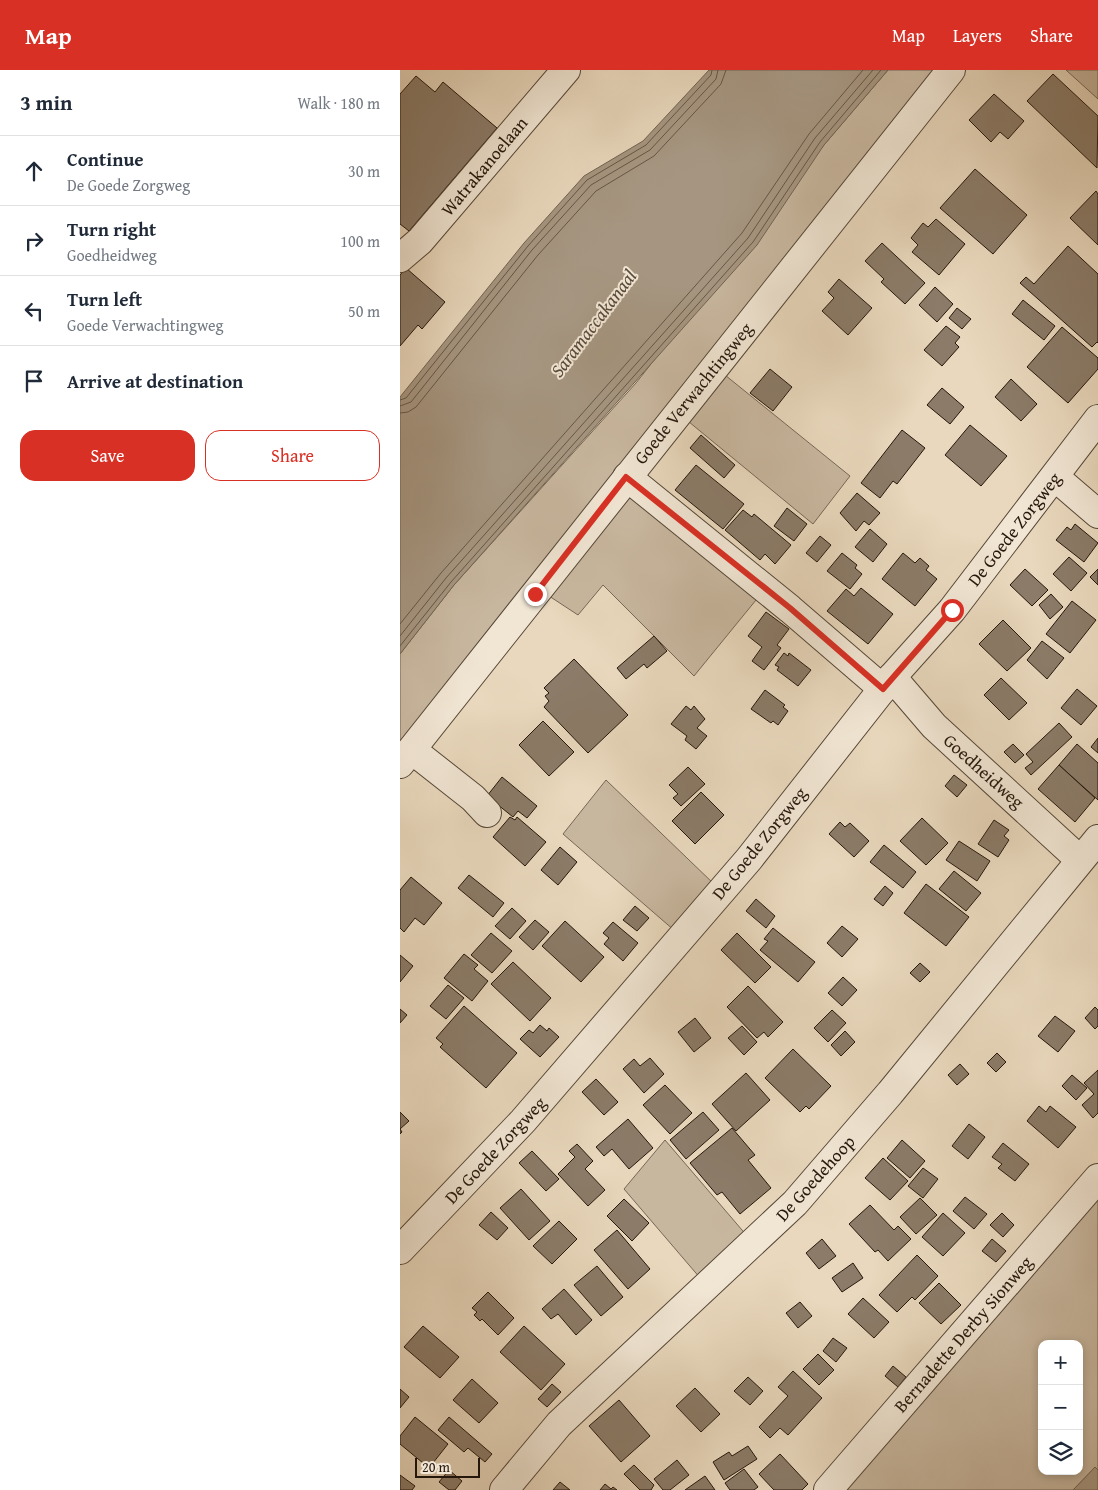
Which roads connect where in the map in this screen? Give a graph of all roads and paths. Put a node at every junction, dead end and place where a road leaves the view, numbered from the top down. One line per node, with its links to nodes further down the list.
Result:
1 (566, 70): 3 (street, Watrakanoelaan)
2 (950, 70): 5 (street, Goede Verwachtingweg)
3 (400, 258)
4 (1098, 419): 6 (street, De Goede Zorgweg)
5 (626, 477): 8 (street, Goedheidweg); 9 (street, Goede Verwachtingweg)
6 (1055, 477): 7 (street); 8 (street, De Goede Zorgweg)
7 (1098, 514)
8 (887, 683): 12 (street, Goedheidweg); 14 (street, De Goede Zorgweg)
9 (406, 757): 10 (street)
10 (487, 813)
11 (1098, 839): 12 (street, De Goedehoop)
12 (1080, 860): 15 (street, De Goedehoop)
13 (1098, 1178): 16 (street, Bernadette Derby Sionweg)
14 (400, 1250)
15 (504, 1490)
16 (828, 1490)

